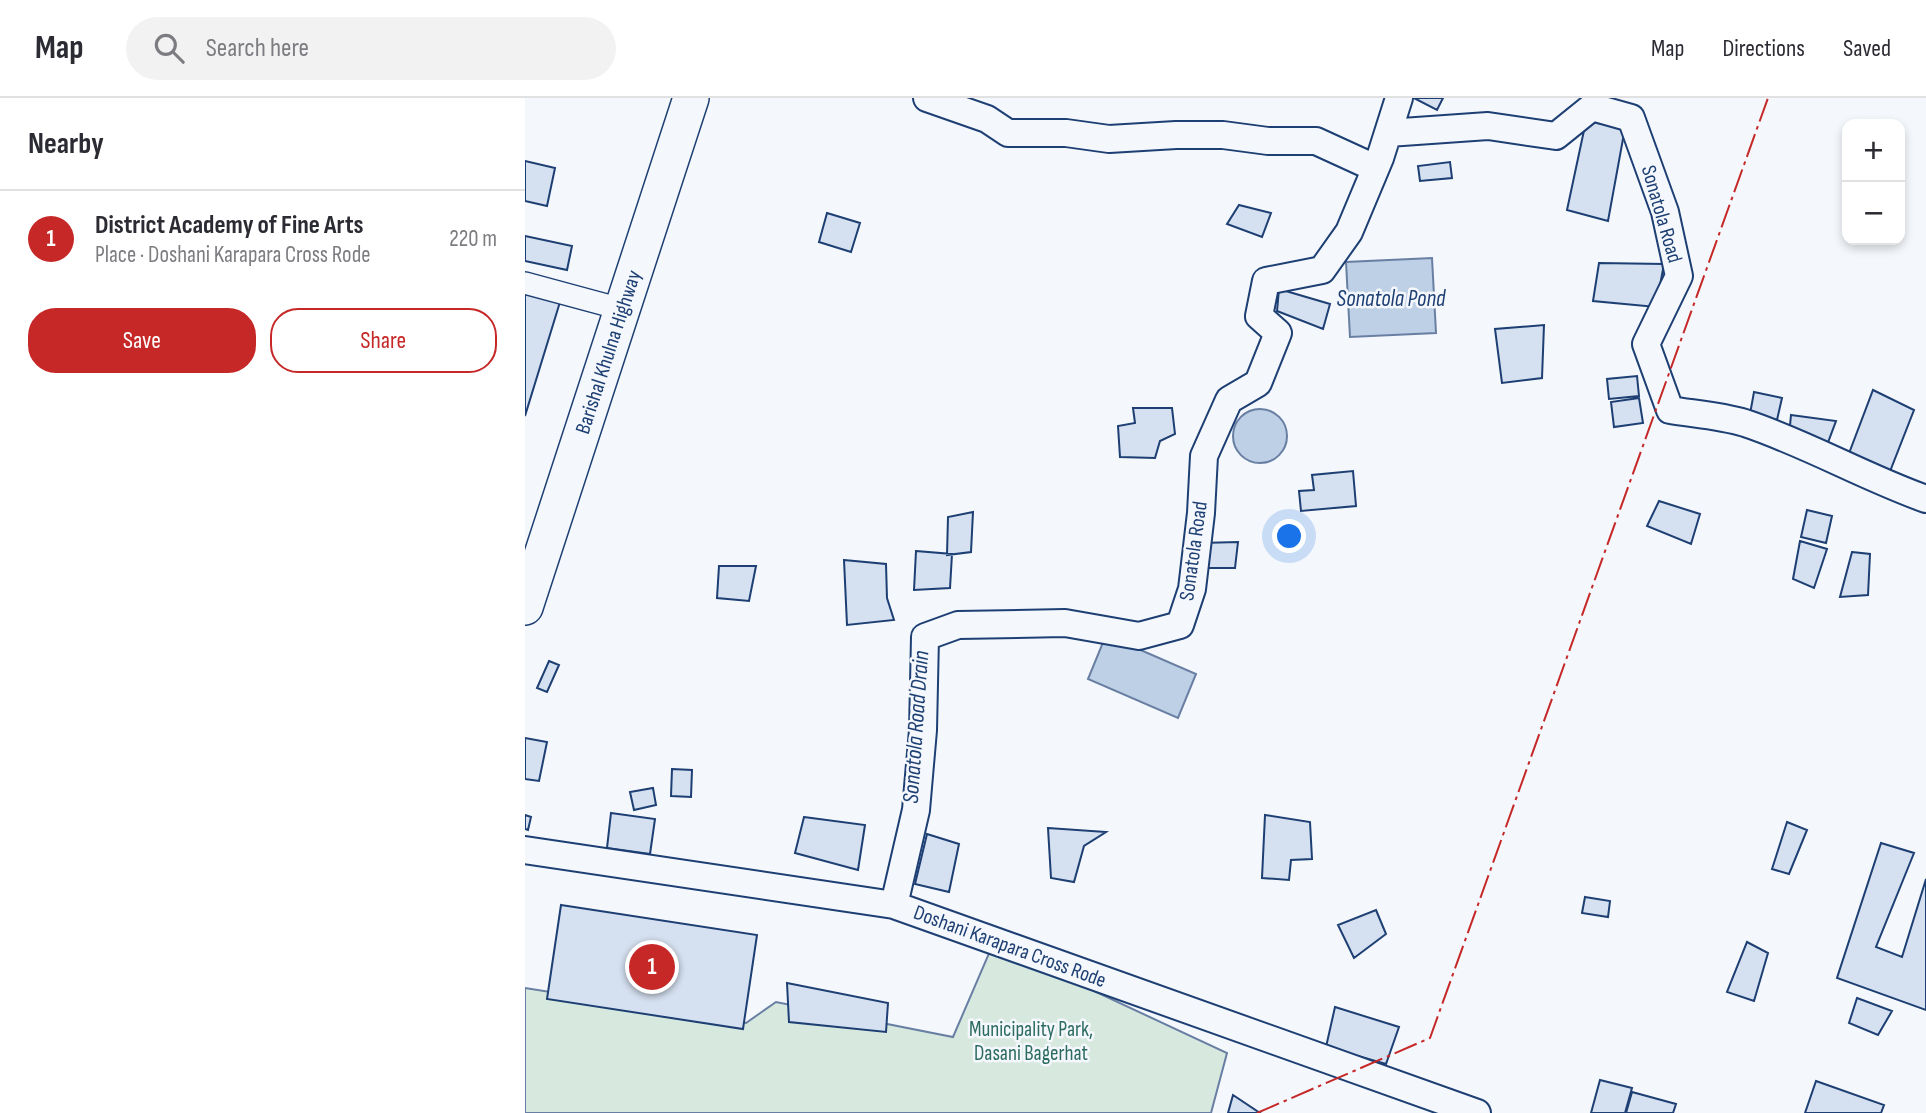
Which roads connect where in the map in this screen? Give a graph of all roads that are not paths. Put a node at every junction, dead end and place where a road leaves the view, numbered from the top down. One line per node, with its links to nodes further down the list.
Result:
1 (691, 98): 7 (highway, Barishal Khulna Highway)
2 (927, 98): 5 (street)
3 (1399, 98): 4 (street, Sonatola Road)
4 (1388, 133): 5 (street, Sonatola Road); 8 (street, Sonatola Road)
5 (1375, 168): 11 (street, Sonatola Road)
6 (525, 284): 7 (street)
7 (621, 309): 9 (highway, Barishal Khulna Highway)
8 (1926, 499)
9 (525, 607)
10 (525, 850): 11 (street, Doshani Karapara Cross Rode)
11 (894, 905): 12 (street, Doshani Karapara Cross Rode)
12 (1477, 1113)

